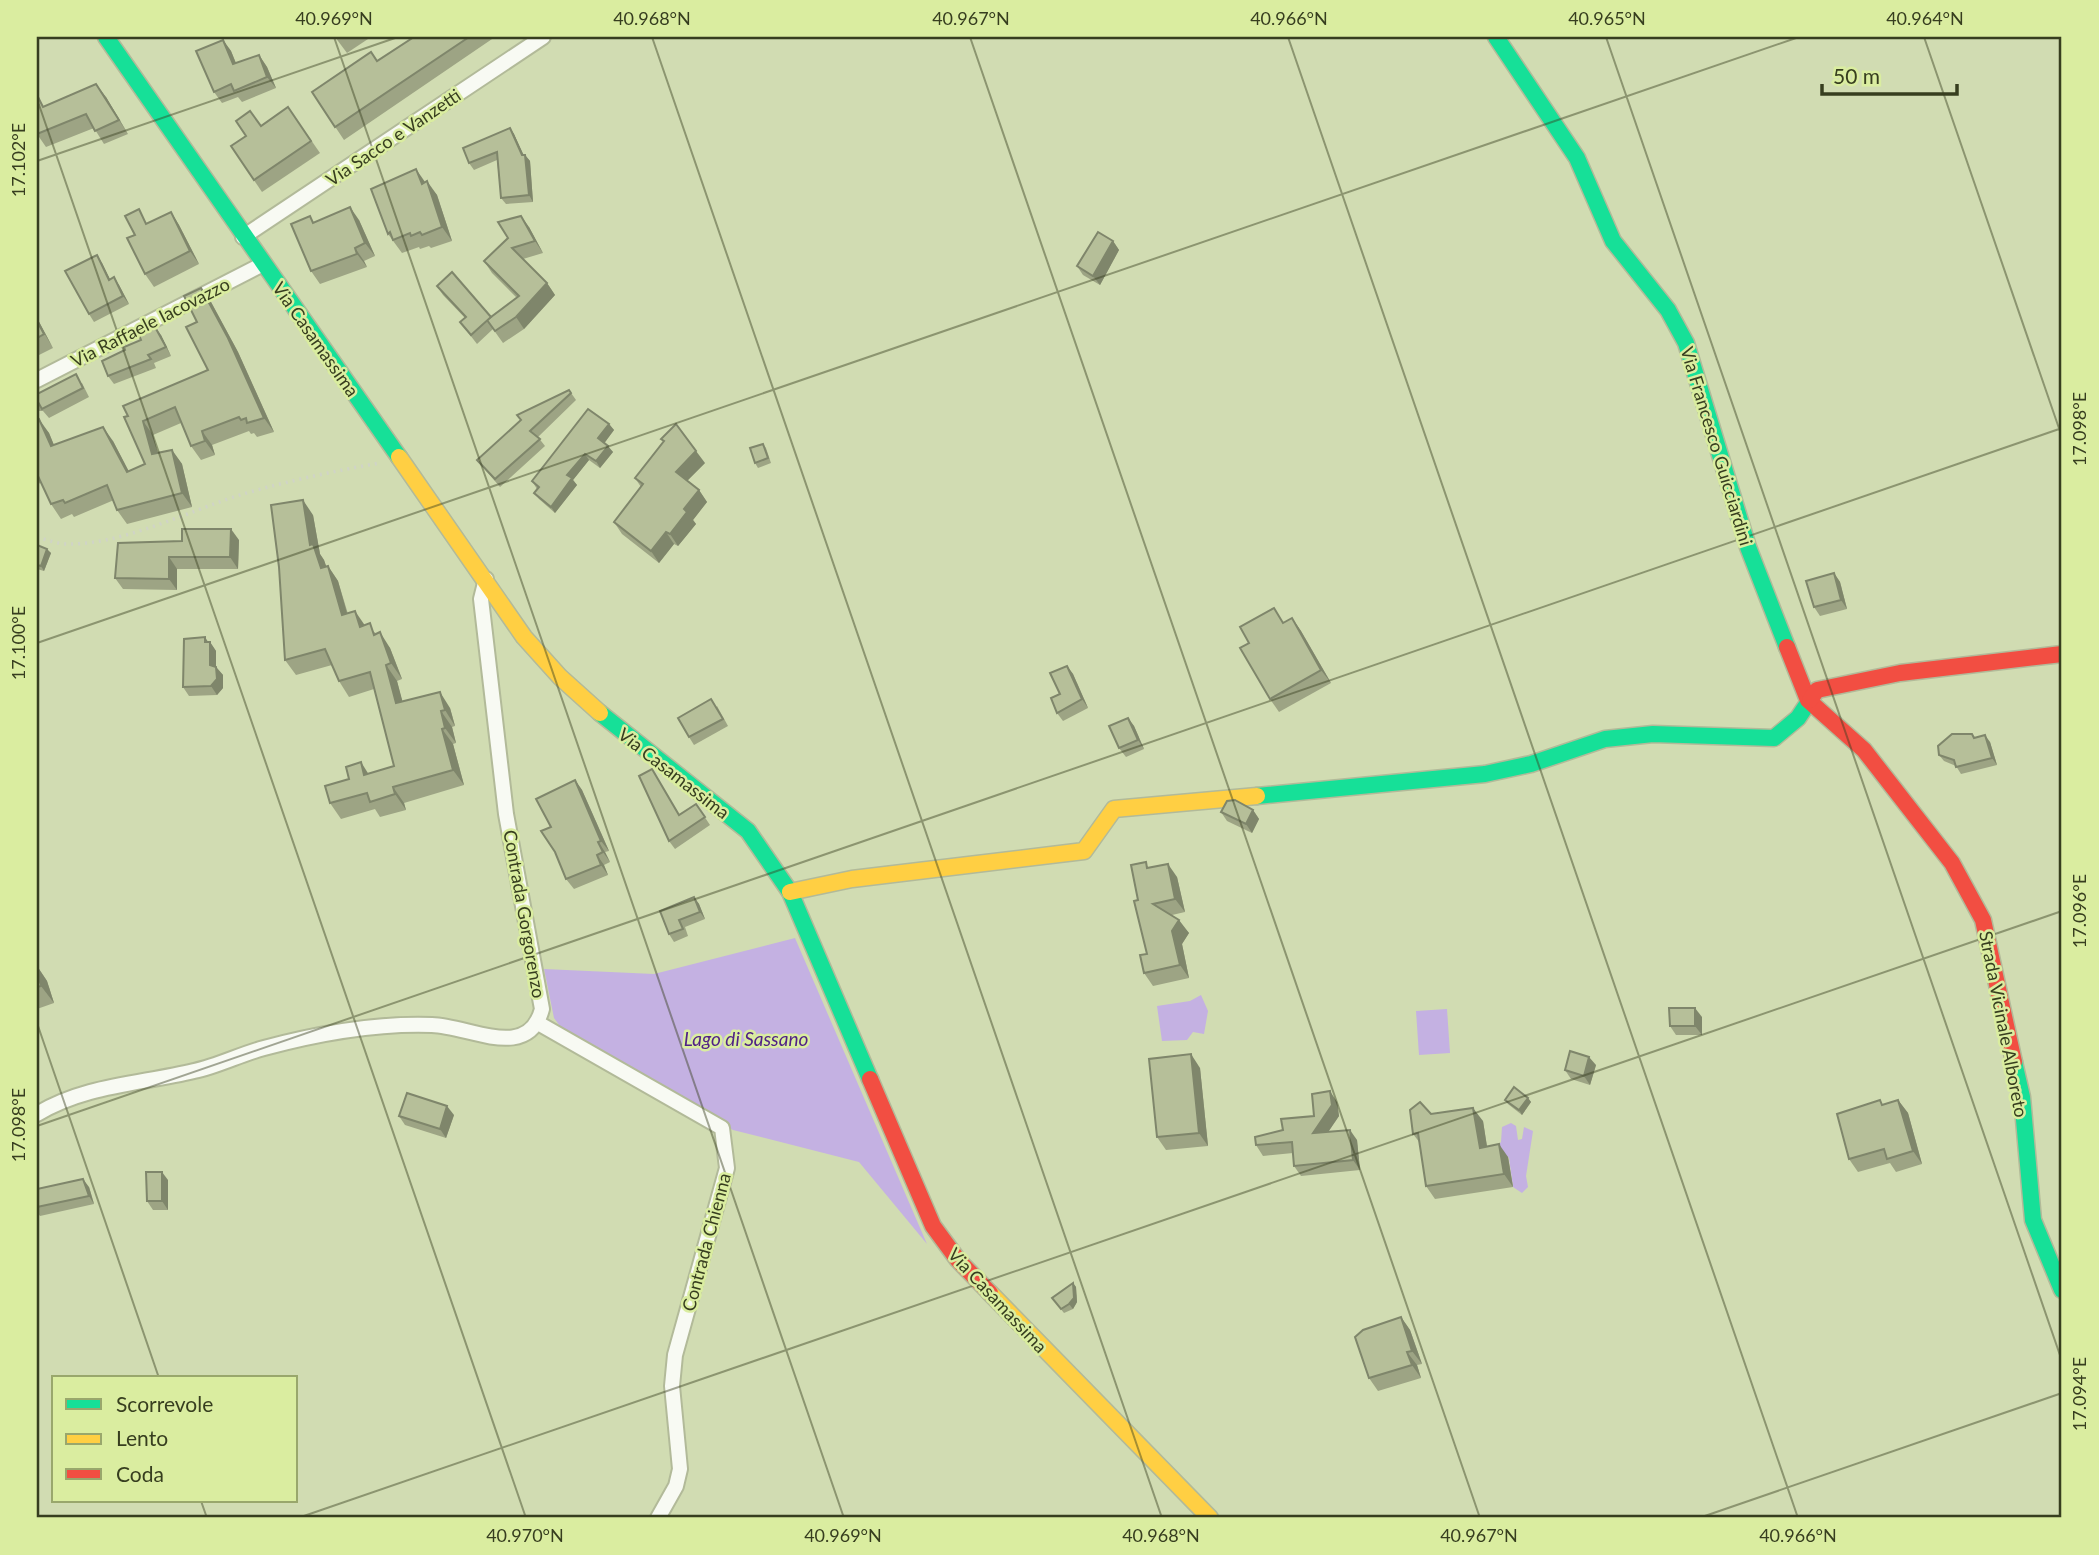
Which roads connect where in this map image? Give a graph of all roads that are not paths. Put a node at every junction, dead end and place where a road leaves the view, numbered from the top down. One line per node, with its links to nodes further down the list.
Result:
1 (106, 37): 4 (street, Via Casamassima)
2 (543, 37): 4 (street, Via Sacco e Vanzetti)
3 (1496, 37): 9 (street, Via Francesco Guicciardini)
4 (243, 237): 5 (street, Via Casamassima)
5 (262, 264): 6 (street, Via Raffaele Iacovazzo); 7 (street, Via Casamassima)
6 (37, 380)
7 (486, 579): 10 (street, Via Casamassima); 11 (street, Contrada Gorgorenzo)
8 (2062, 654): 9 (street)
9 (1806, 695): 10 (street); 13 (street, Strada Vicinale Alboreto)
10 (790, 892): 15 (street, Via Casamassima)
11 (538, 1023): 12 (street, Contrada Gorgorenzo); 14 (street, Contrada Chienna)
12 (37, 1114)
13 (2062, 1290)
14 (658, 1518)
15 (1210, 1518)

